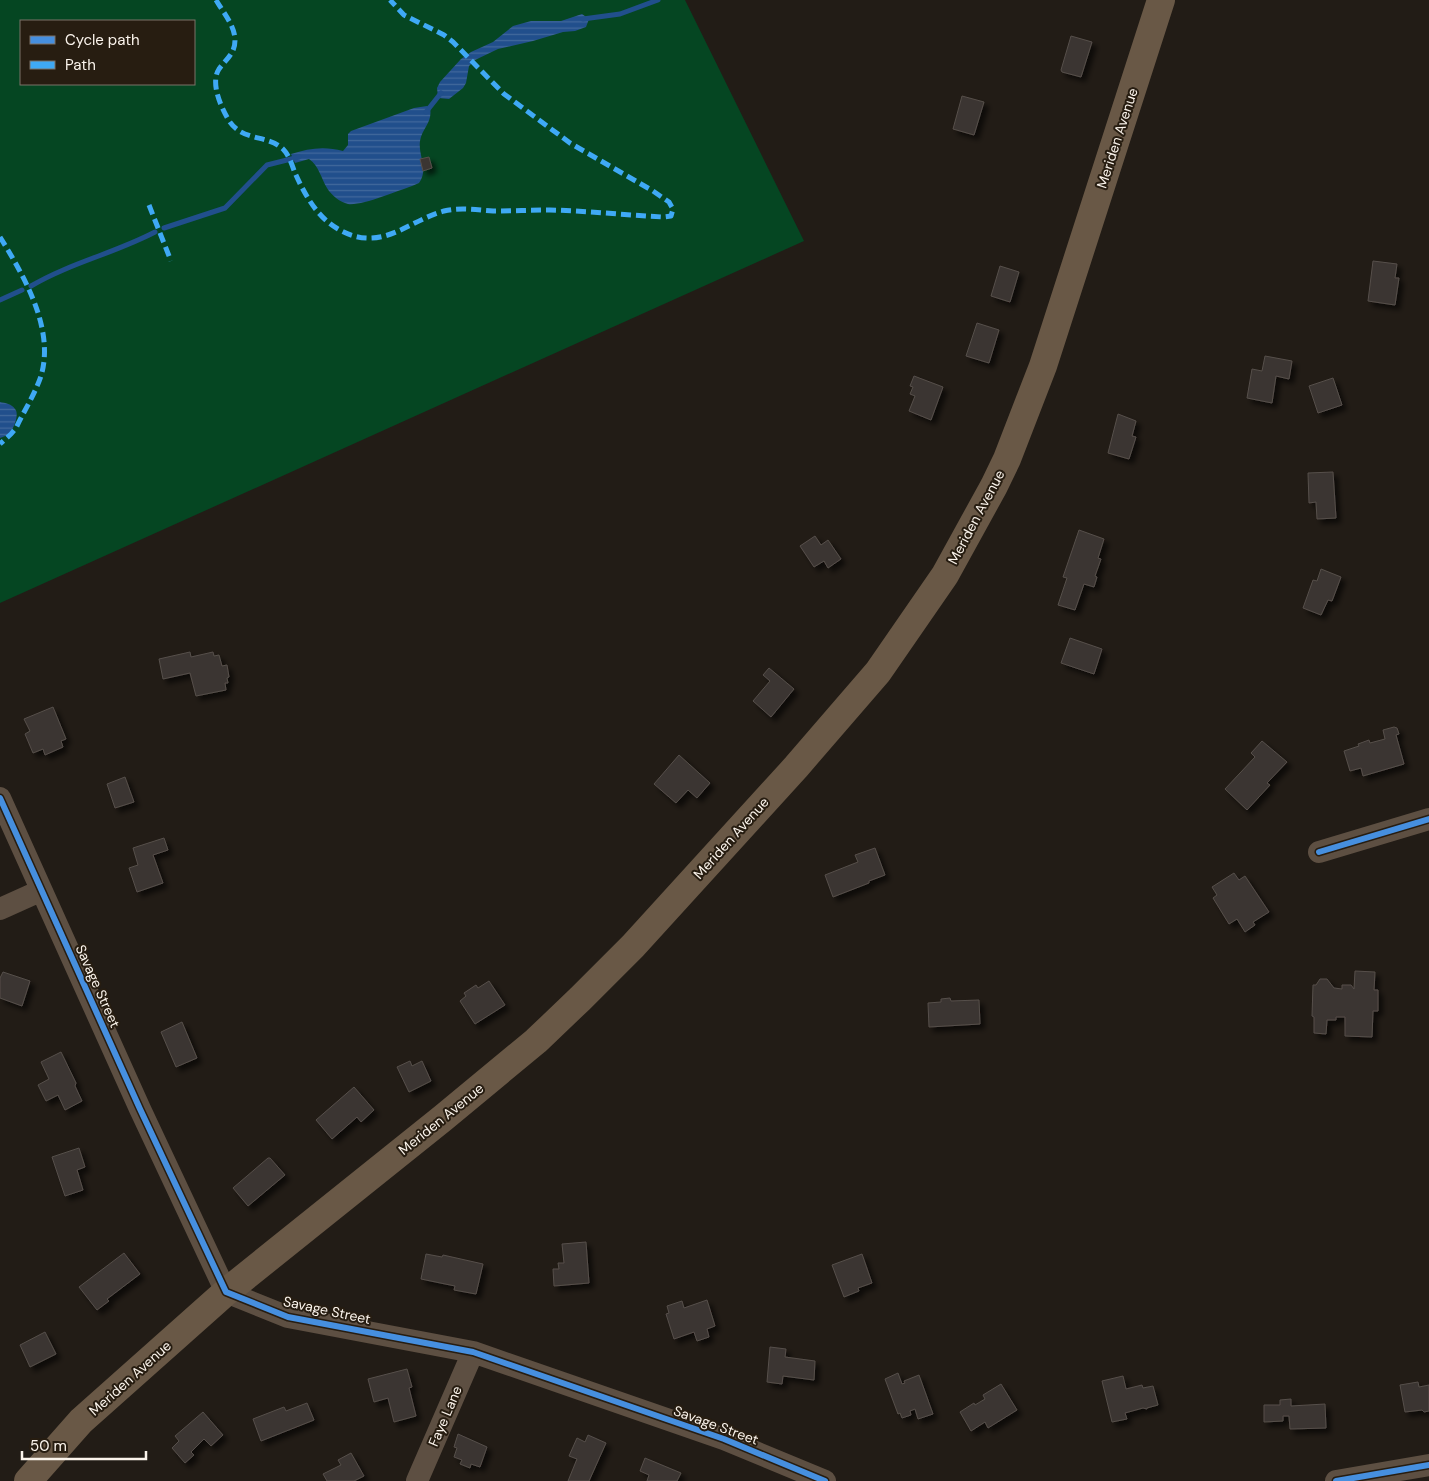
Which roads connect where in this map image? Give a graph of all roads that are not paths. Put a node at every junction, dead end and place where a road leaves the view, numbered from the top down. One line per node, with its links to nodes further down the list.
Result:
1 (1162, 0): 7 (main road, Meriden Avenue)
2 (0, 798): 5 (street, Savage Street)
3 (1429, 819): 4 (street)
4 (1320, 852)
5 (40, 891): 6 (street); 7 (street, Savage Street)
6 (0, 909)
7 (226, 1292): 8 (street, Savage Street); 10 (main road, Meriden Avenue)
8 (473, 1352): 11 (street, Faye Lane); 12 (street, Savage Street)
9 (1429, 1465): 13 (street)
10 (28, 1481)
11 (417, 1481)
12 (826, 1481)
13 (1336, 1481)

